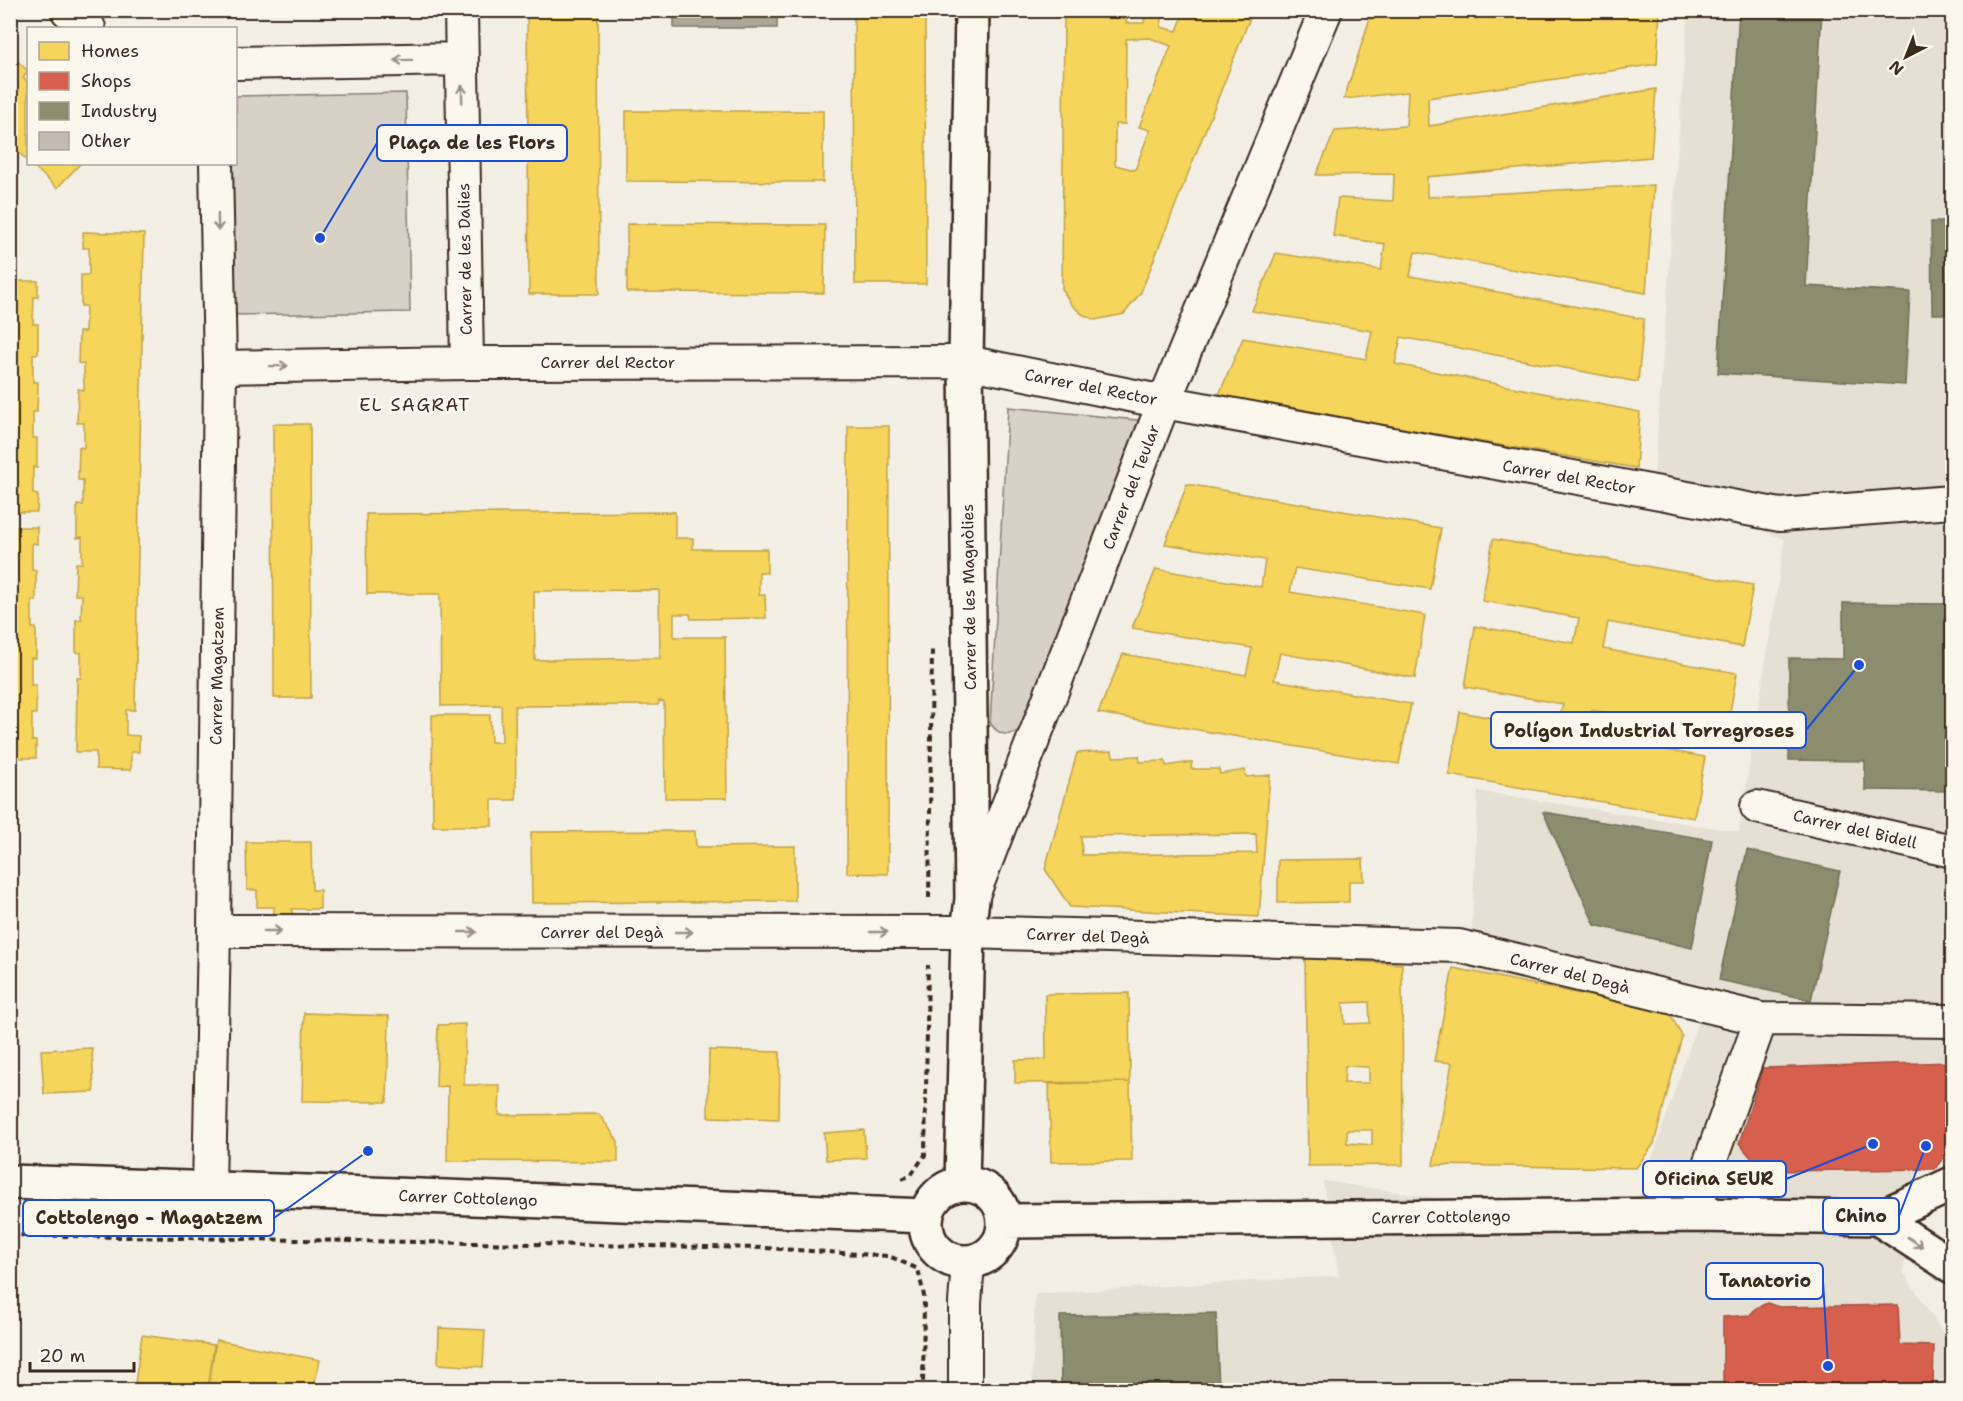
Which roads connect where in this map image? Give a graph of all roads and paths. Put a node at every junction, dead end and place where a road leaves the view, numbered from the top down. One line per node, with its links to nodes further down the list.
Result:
1 (67, 10): 5 (street)
2 (461, 10): 6 (street, Carrer de les Dalies)
3 (972, 10): 9 (street, Carrer de les Magnòlies)
4 (1326, 10): 12 (street, Carrer del Teular)
5 (88, 27)
6 (461, 59): 7 (street, one-way to 7); 10 (street, Carrer de les Dalies, one-way to 6)
7 (237, 63)
8 (216, 165): 11 (street, Carrer Magatzem, one-way to 11)
9 (966, 362): 10 (street, Carrer del Rector); 12 (street, Carrer del Rector); 17 (street, Carrer de les Magnòlies)
10 (467, 363): 11 (street, Carrer del Rector, one-way to 10)
11 (220, 367): 18 (street, Carrer Magatzem)
12 (1164, 402): 13 (street, Carrer del Rector); 17 (street, Carrer del Teular)
13 (1953, 502)
14 (932, 647): 19 (path)
15 (1757, 807): 16 (street, Carrer del Bidell)
16 (1953, 851)
17 (972, 899): 20 (street, Carrer de les Magnòlies)
18 (214, 932): 19 (street, Carrer del Degà, one-way to 19); 26 (street, Carrer Magatzem)
19 (929, 932): 20 (street, Carrer del Degà); 27 (path)
20 (968, 932): 21 (street, Carrer del Degà); 24 (street, Carrer de les Magnòlies)
21 (1761, 1019): 22 (street, Carrer del Degà); 28 (street)
22 (1953, 1021)
23 (10, 1182): 26 (street, Carrer Cottolengo)
24 (962, 1184): 29 (street); 31 (street)
25 (1953, 1184): 30 (street)
26 (209, 1189): 27 (street, Carrer Cottolengo)
27 (888, 1215): 29 (street, Carrer Cottolengo); 33 (path)
28 (1695, 1215): 30 (street, Carrer Cottolengo); 31 (street, Carrer Cottolengo)
29 (926, 1216): 34 (street)
30 (1878, 1218): 35 (street, one-way to 35)
31 (1004, 1221): 34 (street)
32 (10, 1235): 33 (path)
33 (889, 1256): 36 (path)
34 (968, 1262): 37 (street)
35 (1953, 1266)
36 (923, 1390)
37 (965, 1390)

